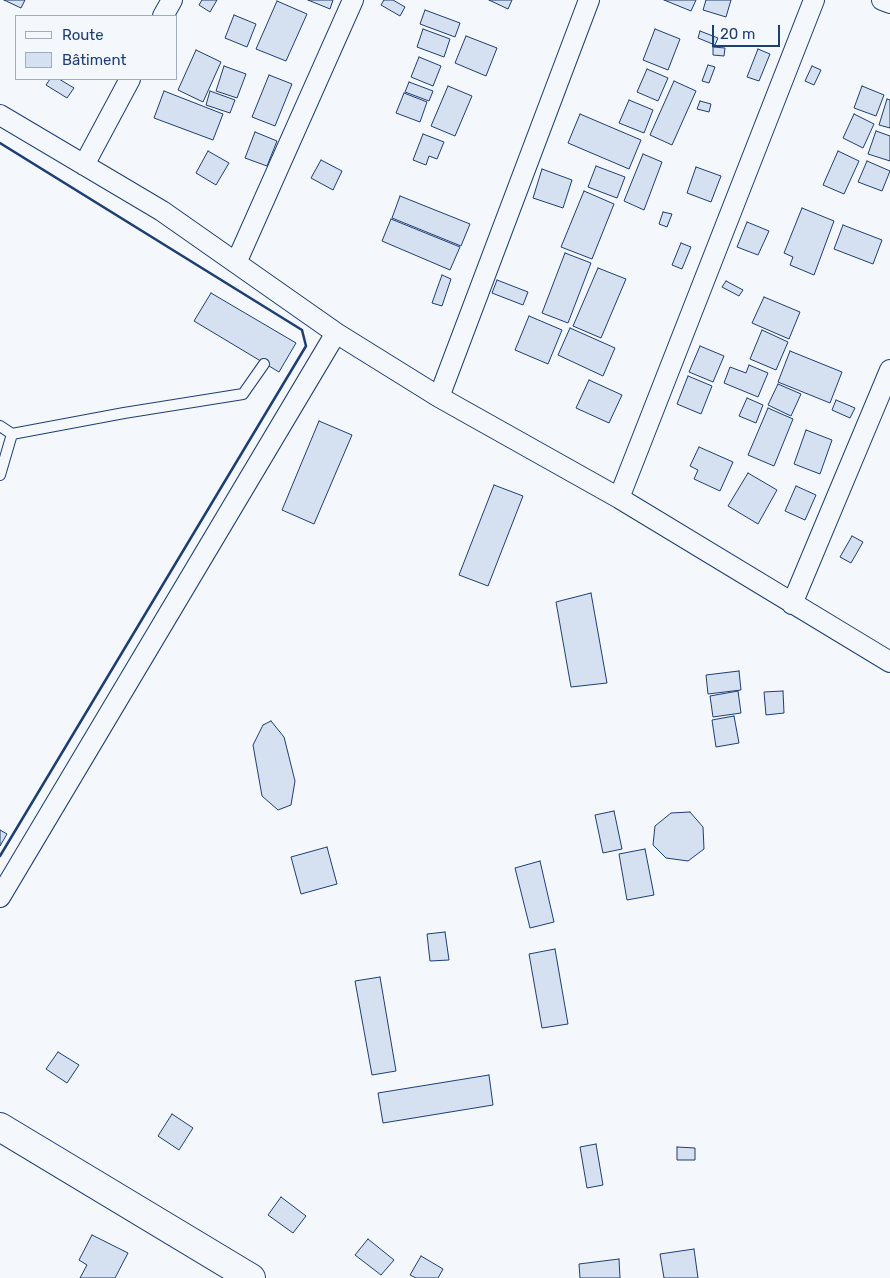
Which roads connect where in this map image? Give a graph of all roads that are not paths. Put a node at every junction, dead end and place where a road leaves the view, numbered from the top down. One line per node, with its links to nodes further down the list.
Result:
1 (172, 0): 7 (street)
2 (353, 0): 11 (street)
3 (589, 0): 15 (street)
4 (814, 0): 19 (street)
5 (882, 0): 6 (street)
6 (890, 3)
7 (164, 15)
8 (129, 80): 10 (street)
9 (0, 115): 10 (street)
10 (84, 165): 11 (street)
11 (236, 263): 12 (street)
12 (336, 333): 15 (street); 22 (street)
13 (264, 364): 17 (lane)
14 (890, 370): 20 (street)
15 (438, 397): 19 (street)
16 (0, 426): 17 (lane)
17 (12, 434): 18 (lane)
18 (0, 475)
19 (619, 498): 20 (street)
20 (792, 604): 21 (street)
21 (890, 662)
22 (0, 897)
23 (0, 1127): 24 (main road)
24 (251, 1278)

